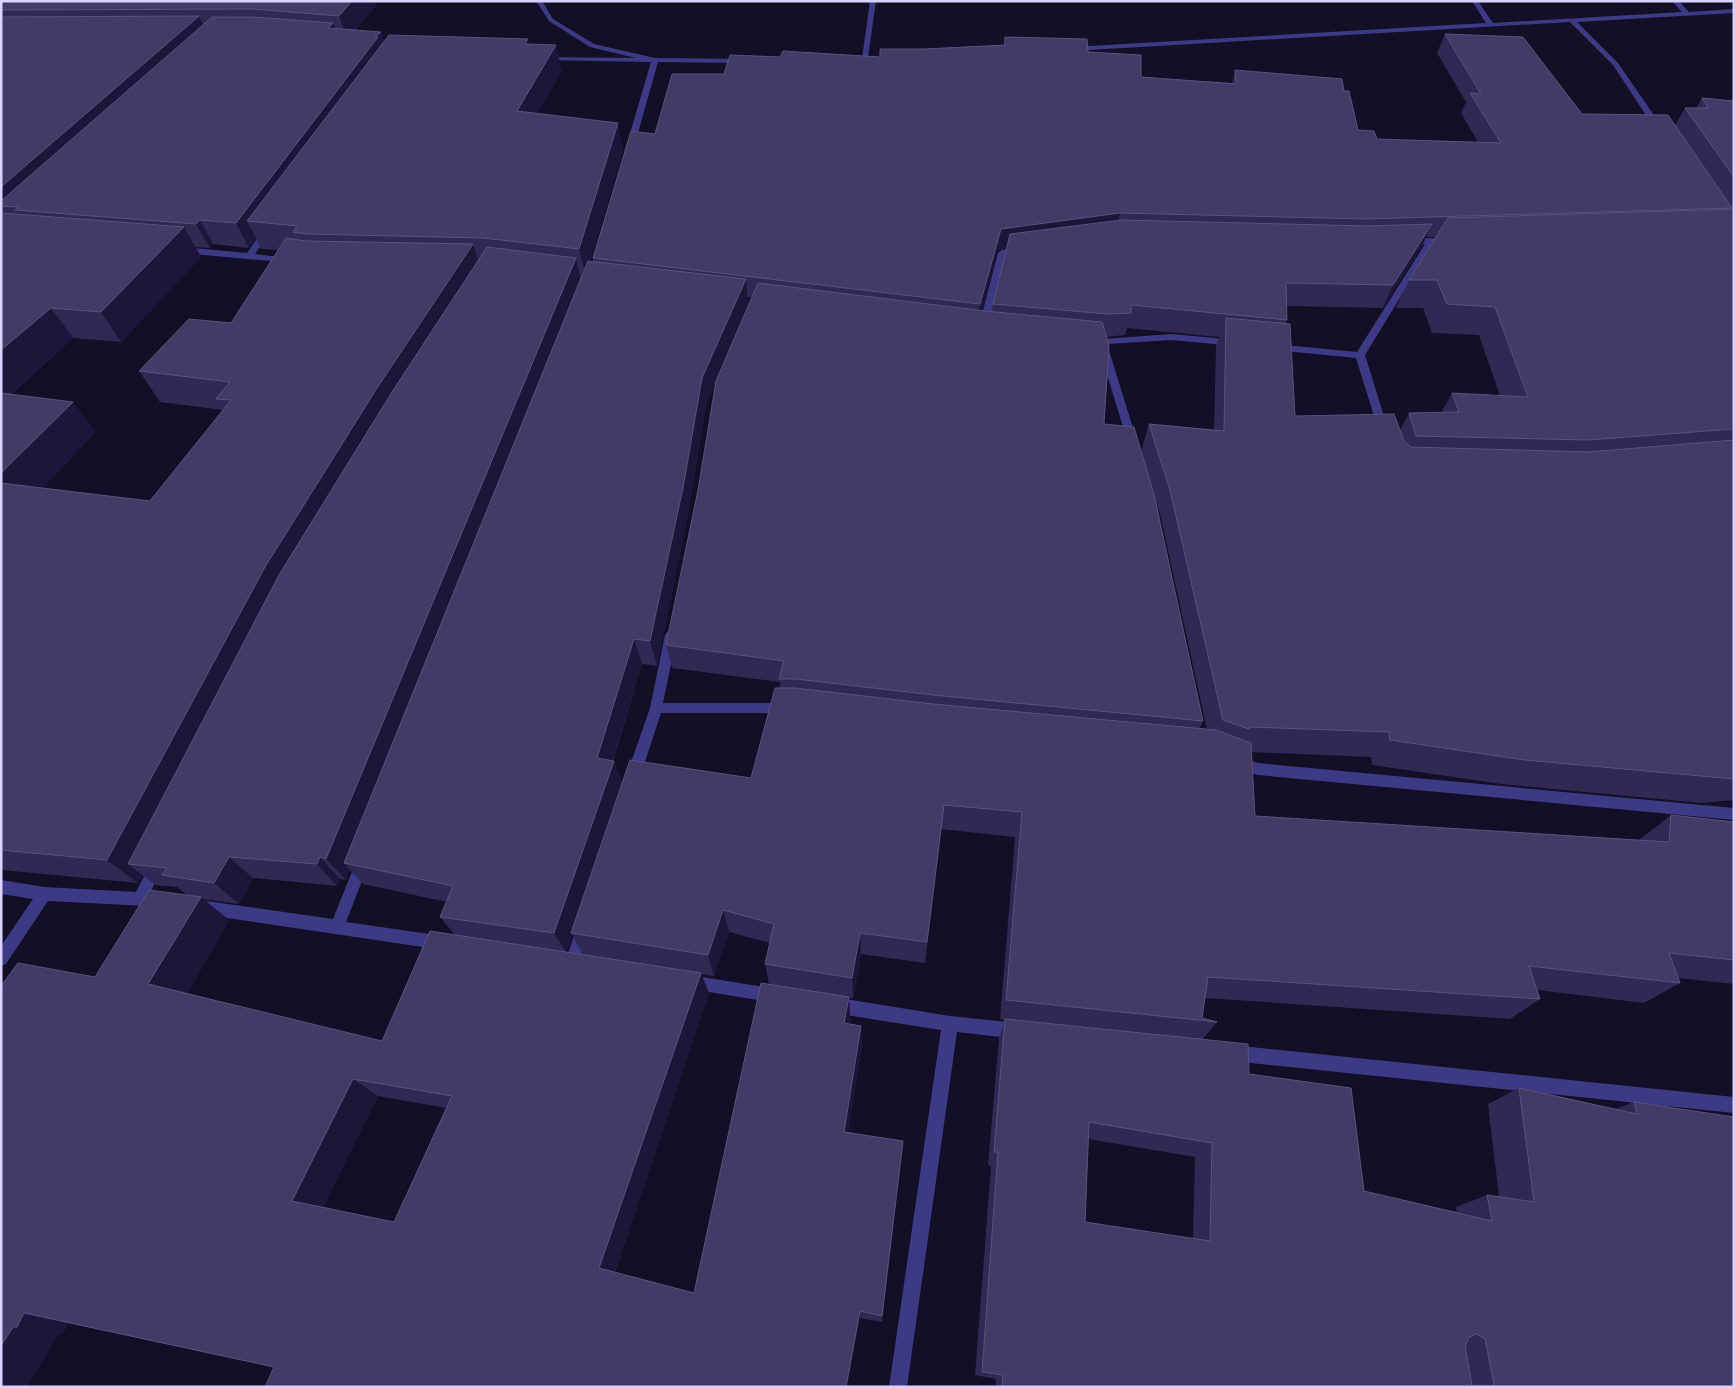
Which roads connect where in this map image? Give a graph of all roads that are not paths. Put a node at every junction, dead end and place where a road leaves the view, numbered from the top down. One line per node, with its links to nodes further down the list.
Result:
1 (539, 1): 14 (street)
2 (873, 1): 11 (street)
3 (1475, 1): 8 (street)
4 (1675, 1): 6 (street)
5 (1734, 11): 6 (street)
6 (1687, 13): 7 (street)
7 (1571, 20): 8 (street); 16 (street)
8 (1490, 24): 9 (street)
9 (1064, 49)
10 (527, 57): 14 (street)
11 (865, 58): 12 (street); 13 (street)
12 (875, 58)
13 (856, 59)
14 (655, 60): 15 (street); 17 (street)
15 (753, 61)
16 (1664, 137)
17 (625, 162)
18 (272, 224): 24 (street)
19 (1461, 240): 20 (street)
20 (1432, 241): 21 (street); 29 (street)
21 (1395, 242)
22 (1035, 248): 26 (street)
23 (170, 250): 24 (street)
24 (249, 256): 25 (street)
25 (294, 262)
26 (982, 330)
27 (1241, 344): 31 (street)
28 (1261, 346): 29 (street)
29 (1360, 355): 30 (street)
30 (1386, 441)
31 (1135, 453)
32 (674, 621): 33 (street)
33 (656, 708): 34 (street); 36 (street)
34 (798, 708)
35 (1230, 759): 37 (street)
36 (628, 793)
37 (1734, 814)
38 (366, 853): 46 (street)
39 (162, 854): 42 (street)
40 (1, 887): 41 (street)
41 (44, 894): 42 (street); 48 (street)
42 (140, 898): 43 (street)
43 (160, 901)
44 (189, 906): 46 (street)
45 (588, 915): 49 (street)
46 (337, 927): 47 (street)
47 (455, 945)
48 (1, 959)
49 (572, 962)
50 (679, 980): 51 (street)
51 (786, 997)
52 (824, 1004): 53 (street)
53 (950, 1024): 54 (street); 57 (street)
54 (1030, 1032)
55 (1218, 1052): 56 (street)
56 (1734, 1105)
57 (898, 1387)

